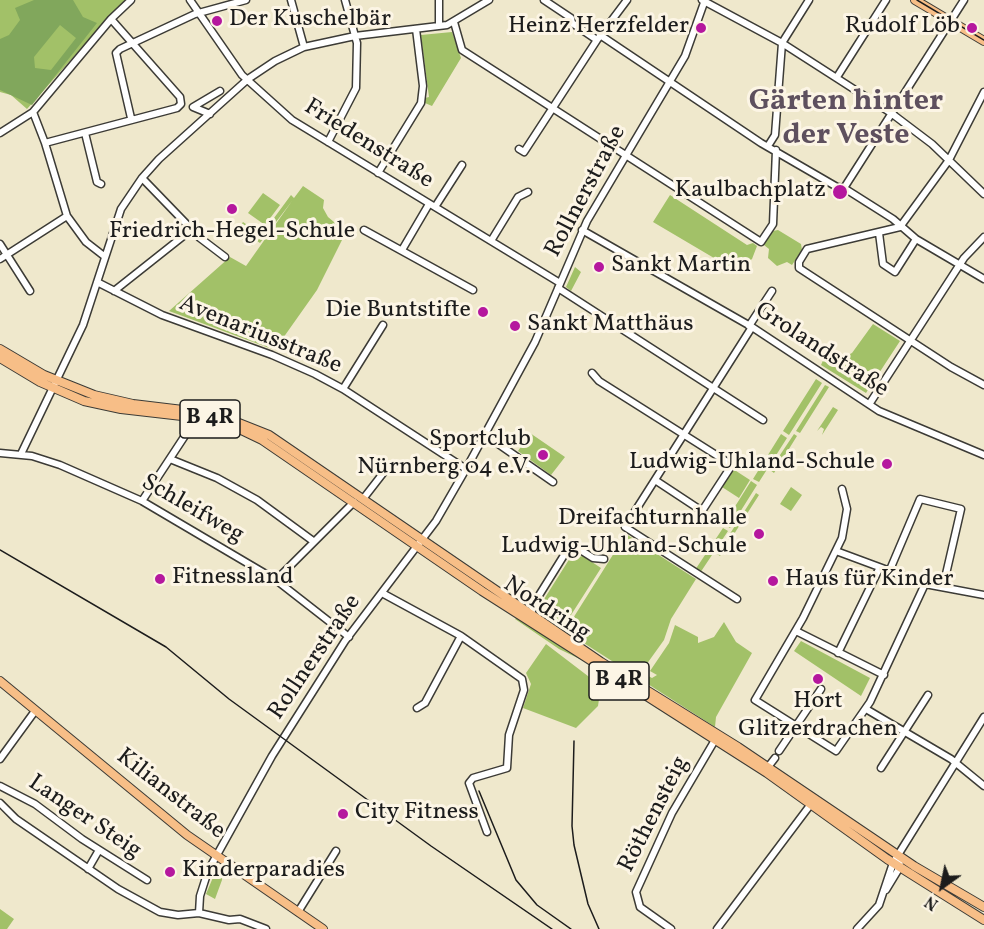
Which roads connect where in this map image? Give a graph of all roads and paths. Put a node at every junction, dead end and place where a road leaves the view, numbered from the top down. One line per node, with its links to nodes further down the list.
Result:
1 (131, 0): 16 (street)
2 (190, 0): 15 (street, Friedenstraße)
3 (246, 0): 15 (street)
4 (291, 0): 26 (street)
5 (345, 0): 21 (street)
6 (439, 0): 19 (street)
7 (489, 0): 17 (street)
8 (544, 0): 22 (street)
9 (627, 0): 22 (street)
10 (703, 0): 24 (street); 29 (street, Rollnerstraße)
11 (808, 0): 24 (street)
12 (886, 0): 27 (street)
13 (915, 0): 18 (main road)
14 (964, 0): 18 (street)
15 (200, 13): 25 (street); 28 (street, Friedenstraße)
16 (111, 20): 25 (street); 33 (street)
17 (454, 22): 19 (street); 32 (street)
18 (950, 22): 23 (main road); 34 (street)
19 (439, 26): 20 (street)
20 (416, 28): 21 (street); 47 (street)
21 (355, 36): 26 (street); 39 (street)
22 (599, 37): 29 (street); 32 (street)
23 (984, 41)
24 (782, 43): 27 (street); 41 (street)
25 (132, 44): 36 (street); 36 (street)
26 (304, 47): 28 (street)
27 (837, 77): 34 (street)
28 (248, 80): 35 (street); 39 (street, Friedenstraße)
29 (670, 81): 41 (street); 44 (street, Rollnerstraße)
30 (220, 91): 35 (street)
31 (984, 92): 45 (street)
32 (552, 106): 42 (street); 44 (street)
33 (33, 112): 37 (street); 40 (street)
34 (891, 113): 45 (street); 50 (street)
35 (210, 114): 48 (street)
36 (131, 118): 38 (street)
37 (0, 133)
38 (84, 133): 40 (street); 49 (street)
39 (328, 142): 47 (street, Friedenstraße)
40 (45, 143): 54 (street)
41 (768, 146): 43 (street)
42 (519, 149)
43 (776, 150): 44 (street); 50 (street)
44 (626, 155): 58 (street, Rollnerstraße)
45 (949, 160): 52 (street); 55 (street)
46 (462, 165): 53 (street)
47 (378, 173): 53 (street, Friedenstraße)
48 (142, 178): 56 (street); 65 (street)
49 (101, 184)
50 (844, 188): 55 (street)
51 (528, 192): 62 (street)
52 (984, 194)
53 (432, 206): 62 (street, Friedenstraße); 64 (street)
54 (67, 216): 65 (street); 66 (street)
55 (900, 227): 59 (street); 61 (street)
56 (191, 230): 67 (street); 74 (street)
57 (364, 230): 64 (street)
58 (582, 230): 71 (street, Rollnerstraße); 77 (street, Grolandstraße)
59 (879, 232): 61 (street); 78 (street)
60 (984, 237): 68 (street)
61 (916, 239): 68 (street)
62 (491, 242): 71 (street, Friedenstraße)
63 (0, 244): 66 (street)
64 (402, 250): 72 (street)
65 (104, 256): 70 (street)
66 (3, 257): 73 (street)
67 (225, 257)
68 (960, 265): 69 (street); 78 (street)
69 (984, 279)
70 (97, 282): 74 (street, Avenariusstraße); 82 (street)
71 (559, 285): 84 (street, Friedenstraße); 89 (street, Rollnerstraße)
72 (473, 290)
73 (30, 291)
74 (114, 291): 85 (street, Avenariusstraße)
75 (772, 291): 77 (street)
76 (383, 326): 85 (street)
77 (750, 326): 84 (street); 86 (street, Grolandstraße)
78 (910, 340): 83 (street); 86 (street)
79 (0, 349): 82 (main road, Nordring / B 4R)
80 (0, 358): 82 (main road, Nordring / B 4R)
81 (592, 373): 90 (street)
82 (54, 384): 87 (main road, Nordring / B 4R); 92 (street); 100 (main road, Nordring / B 4R)
83 (984, 385)
84 (714, 388): 88 (street, Friedenstraße); 90 (street)
85 (343, 389): 95 (street, Avenariusstraße)
86 (870, 403): 93 (street, Grolandstraße)
87 (192, 417): 94 (street); 102 (main road, Nordring / B 4R)
88 (763, 420)
89 (484, 434): 95 (street, Rollnerstraße); 98 (street)
90 (683, 435): 97 (street); 97 (street)
91 (0, 453): 92 (street, Schleifweg)
92 (21, 454): 101 (street, Schleifweg)
93 (984, 455)
94 (170, 459): 101 (street); 103 (street)
95 (466, 469): 104 (street, Rollnerstraße)
96 (384, 472): 100 (street)
97 (655, 480): 114 (street)
98 (553, 482)
99 (842, 489): 105 (street)
100 (363, 499): 104 (main road, Nordring / B 4R)
101 (142, 501): 109 (street, Schleifweg)
102 (354, 502): 103 (street); 104 (main road, Nordring / B 4R)
103 (313, 541): 109 (street)
104 (420, 544): 112 (street, Rollnerstraße); 115 (main road, Nordring / B 4R); 130 (main road, Nordring / B 4R)
105 (836, 551): 107 (street); 116 (street)
106 (604, 559): 115 (street)
107 (879, 569): 108 (street); 119 (street)
108 (889, 572): 110 (street); 111 (street)
109 (276, 580): 118 (street, Schleifweg)
110 (925, 584): 111 (street); 120 (street)
111 (943, 587): 113 (street)
112 (382, 593): 117 (street); 118 (street, Rollnerstraße)
113 (984, 595)
114 (737, 599)
115 (530, 615): 135 (main road, Nordring / B 4R)
116 (796, 631): 119 (street); 128 (street)
117 (461, 636): 124 (street); 141 (street)
118 (349, 637): 144 (street, Rollnerstraße)
119 (838, 653): 120 (street)
120 (884, 675): 125 (street)
121 (0, 681): 126 (main road, Kilianstraße)
122 (821, 689): 128 (street)
123 (928, 695): 129 (street)
124 (417, 708)
125 (866, 709): 128 (street); 129 (street)
126 (35, 711): 133 (street); 144 (main road, Kilianstraße)
127 (984, 717): 134 (street)
128 (795, 727): 131 (street)
129 (905, 732): 134 (street); 136 (street)
130 (716, 740): 140 (main road, Nordring / B 4R); 155 (street, Röthensteig)
131 (779, 751)
132 (774, 758): 135 (street)
133 (0, 759)
134 (957, 764): 138 (street); 145 (street)
135 (768, 767): 145 (main road, Nordring / B 4R)
136 (881, 768)
137 (0, 786): 142 (street, Langer Steig)
138 (984, 786)
139 (0, 803): 147 (street)
140 (811, 804): 146 (main road, Nordring / B 4R); 156 (street)
141 (487, 832)
142 (99, 850): 147 (street); 148 (street, Langer Steig)
143 (336, 851): 150 (street)
144 (216, 855): 150 (main road, Kilianstraße); 151 (street, Rollnerstraße)
145 (899, 856): 146 (street); 149 (main road, Nordring / B 4R)
146 (897, 865): 152 (main road, Nordring / B 4R); 157 (street)
147 (88, 869): 151 (street)
148 (147, 880)
149 (984, 908)
150 (298, 912): 154 (main road, Kilianstraße)
151 (199, 913): 153 (street)
152 (984, 920)
153 (266, 929)
154 (323, 929)
155 (671, 929)
156 (717, 929)
157 (857, 929)

